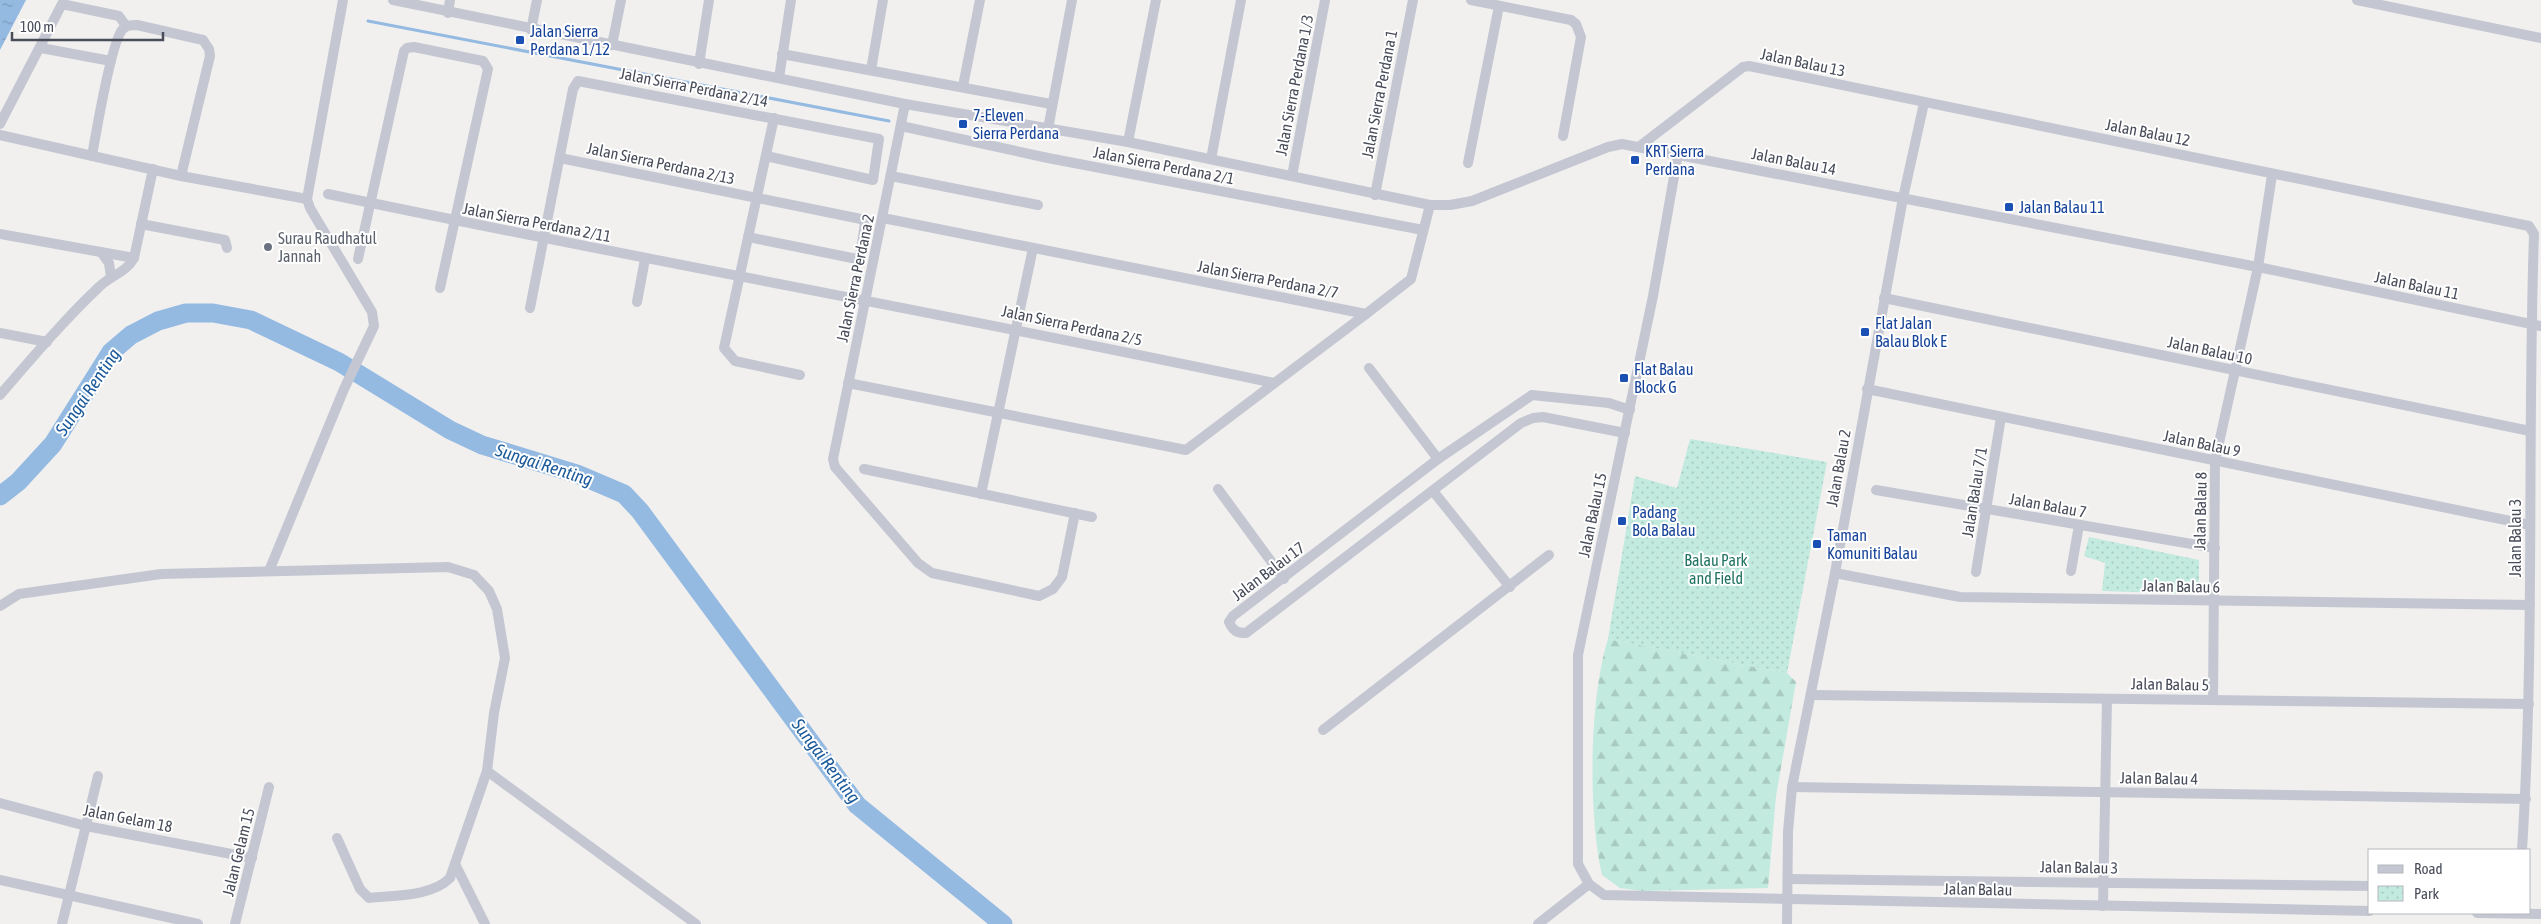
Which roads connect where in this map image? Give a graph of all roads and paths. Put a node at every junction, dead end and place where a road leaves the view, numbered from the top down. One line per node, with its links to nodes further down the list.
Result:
1 (343, 0): 56 (street)
2 (393, 0): 18 (street, Jalan Balau 14)
3 (450, 0): 18 (street)
4 (537, 0): 20 (street)
5 (621, 0): 22 (street)
6 (709, 0): 26 (street)
7 (791, 0): 24 (street)
8 (883, 0): 27 (street)
9 (980, 0): 29 (street)
10 (1072, 0): 32 (street)
11 (1156, 0): 39 (street)
12 (1241, 0): 45 (street)
13 (1325, 0): 51 (street, Jalan Sierra Perdana 1/3)
14 (1413, 0): 53 (street, Jalan Sierra Perdana 1)
15 (1471, 0): 17 (street)
16 (2360, 0): 21 (street)
17 (1499, 6): 38 (street); 46 (street)
18 (448, 13): 20 (street, Jalan Balau 14)
19 (126, 26): 23 (street); 25 (street); 49 (street)
20 (531, 30): 22 (street, Jalan Balau 14)
21 (2541, 38)
22 (612, 45): 26 (street, Jalan Balau 14)
23 (41, 48): 25 (street); 34 (street)
24 (782, 54): 27 (street); 28 (street)
25 (111, 62): 42 (street)
26 (699, 64): 28 (street, Jalan Balau 14)
27 (871, 70): 29 (street)
28 (779, 78): 31 (street, Jalan Balau 14)
29 (963, 86): 32 (street)
30 (1924, 103): 40 (street, Jalan Balau 13); 48 (street, Jalan Balau 12); 55 (street, Jalan Balau 2)
31 (905, 104): 35 (street, Jalan Sierra Perdana 2); 36 (street, Jalan Balau 14)
32 (1051, 104): 36 (street)
33 (774, 118): 43 (street); 43 (street, Jalan Sierra Perdana 2/14); 44 (street, Jalan Sierra Perdana 2/14)
34 (0, 124)
35 (901, 126): 50 (street, Jalan Sierra Perdana 2); 64 (street, Jalan Sierra Perdana 2/1)
36 (1048, 129): 39 (street, Jalan Balau 14)
37 (0, 135): 42 (street)
38 (1563, 136)
39 (1128, 142): 45 (street, Jalan Balau 14)
40 (1640, 146): 41 (street, Jalan Balau 14); 59 (street, Jalan Balau 14)
41 (1678, 154): 55 (street, Jalan Balau 14); 94 (street, Jalan Balau 15)
42 (92, 156): 47 (street)
43 (766, 156): 54 (street)
44 (560, 158): 54 (street, Jalan Sierra Perdana 2/13); 67 (street)
45 (1211, 159): 51 (street, Jalan Balau 14)
46 (1468, 164)
47 (153, 169): 49 (street); 62 (street)
48 (2272, 175): 63 (street, Jalan Balau 12); 74 (street)
49 (181, 176): 56 (street)
50 (890, 176): 58 (street); 60 (street, Jalan Sierra Perdana 2)
51 (1292, 176): 53 (street, Jalan Balau 14)
52 (328, 194): 57 (street, Jalan Sierra Perdana 2/11)
53 (1375, 194): 59 (street, Jalan Balau 14)
54 (757, 198): 66 (street); 66 (street, Jalan Sierra Perdana 2/13)
55 (1903, 198): 74 (street, Jalan Balau 11); 78 (street, Jalan Balau 2)
56 (307, 199): 113 (street)
57 (371, 203): 61 (street, Jalan Sierra Perdana 2/11); 61 (street); 73 (street)
58 (1038, 205)
59 (1430, 205): 64 (street)
60 (883, 218): 69 (street, Jalan Sierra Perdana 2/7); 79 (street, Jalan Sierra Perdana 2)
61 (454, 220): 67 (street, Jalan Sierra Perdana 2/11); 77 (street)
62 (141, 224): 68 (street); 71 (street)
63 (2529, 226): 83 (street, Jalan Balau 3)
64 (1423, 230): 82 (street)
65 (0, 234): 70 (street)
66 (748, 237): 76 (street)
67 (544, 238): 72 (street, Jalan Sierra Perdana 2/11); 81 (street)
68 (227, 248)
69 (1033, 248): 82 (street, Jalan Sierra Perdana 2/7); 84 (street)
70 (101, 252): 71 (street); 75 (street)
71 (134, 258): 75 (street)
72 (646, 259): 76 (street, Jalan Sierra Perdana 2/11); 80 (street)
73 (358, 260)
74 (2258, 267): 83 (street, Jalan Balau 11); 88 (street, Jalan Balau 8)
75 (111, 278): 86 (street)
76 (739, 278): 79 (street, Jalan Sierra Perdana 2/5); 89 (street)
77 (440, 288)
78 (1884, 298): 88 (street, Jalan Balau 10); 92 (street, Jalan Balau 2)
79 (864, 301): 84 (street, Jalan Sierra Perdana 2/5); 91 (street, Jalan Sierra Perdana 2)
80 (637, 302)
81 (530, 308)
82 (1366, 314): 90 (street)
83 (2536, 325): 97 (street, Jalan Balau 3)
84 (1016, 328): 90 (street, Jalan Sierra Perdana 2/5); 95 (street)
85 (0, 333): 86 (street)
86 (48, 342): 93 (street)
87 (1369, 368): 99 (street)
88 (2235, 370): 97 (street, Jalan Balau 10); 100 (street, Jalan Balau 8)
89 (800, 375)
90 (1274, 383): 95 (street)
91 (848, 384): 95 (street); 107 (street, Jalan Sierra Perdana 2)
92 (1867, 389): 96 (street, Jalan Balau 9); 116 (street, Jalan Balau 2)
93 (0, 395)
94 (1630, 410): 98 (street, Jalan Balau 15); 99 (street, Jalan Balau 17)
95 (998, 412): 105 (street)
96 (2001, 417): 100 (street, Jalan Balau 9); 106 (street, Jalan Balau 7/1)
97 (2530, 431): 110 (street, Jalan Balau 3)
98 (1625, 433): 104 (street, Jalan Balau 17); 142 (street, Jalan Balau 15)
99 (1438, 459): 117 (street, Jalan Balau 17)
100 (2216, 461): 110 (street, Jalan Balau 9); 111 (street, Jalan Balau 8)
101 (864, 469): 105 (street)
102 (1218, 490): 117 (street)
103 (1876, 490): 106 (street, Jalan Balau 7)
104 (1432, 491): 117 (street, Jalan Balau 17); 118 (street)
105 (981, 494): 107 (street)
106 (1986, 509): 109 (street, Jalan Balau 7); 115 (street, Jalan Balau 7/1)
107 (1075, 513): 108 (street)
108 (1092, 517)
109 (2079, 525): 111 (street, Jalan Balau 7); 114 (street)
110 (2530, 526): 121 (street, Jalan Balau 3)
111 (2214, 548): 119 (street, Jalan Balau 8)
112 (1549, 555): 118 (street)
113 (269, 571): 120 (street); 127 (street)
114 (2071, 571)
115 (1976, 572)
116 (1835, 573): 119 (street, Jalan Balau 6); 122 (street, Jalan Balau 2)
117 (1284, 579)
118 (1510, 587): 126 (street)
119 (2214, 602): 121 (street, Jalan Balau 6); 124 (street, Jalan Balau 8)
120 (0, 606)
121 (2530, 606): 125 (street, Jalan Balau 3)
122 (1812, 695): 123 (street, Jalan Balau 5); 130 (street, Jalan Balau 2)
123 (2107, 699): 124 (street, Jalan Balau 5); 131 (street)
124 (2213, 700): 125 (street, Jalan Balau 5)
125 (2529, 704): 132 (street, Jalan Balau 3)
126 (1323, 730)
127 (487, 771): 138 (street); 152 (street)
128 (98, 776): 134 (street)
129 (269, 787): 137 (street, Jalan Gelam 15)
130 (1792, 787): 131 (street, Jalan Balau 4); 139 (street, Jalan Balau 2)
131 (2105, 792): 132 (street, Jalan Balau 4); 141 (street)
132 (2526, 799): 136 (street, Jalan Balau 3)
133 (0, 802): 134 (street, Jalan Gelam 18)
134 (86, 826): 137 (street, Jalan Gelam 18); 144 (street)
135 (337, 838): 138 (street)
136 (2522, 849)
137 (252, 858): 150 (street, Jalan Gelam 15)
138 (454, 864): 151 (street)
139 (1788, 879): 141 (street, Jalan Balau 3); 145 (street, Jalan Balau 2)
140 (0, 880): 144 (street)
141 (2104, 883): 143 (street, Jalan Balau 3); 146 (street)
142 (1589, 884): 145 (street, Jalan Balau); 153 (street)
143 (2368, 886)
144 (68, 897): 148 (street); 149 (street)
145 (1786, 900): 146 (street, Jalan Balau); 154 (street, Jalan Balau 2)
146 (2103, 906): 147 (street, Jalan Balau)
147 (2368, 911)
148 (62, 924)
149 (198, 924)
150 (235, 924)
151 (485, 924)
152 (696, 924)
153 (1538, 924)
154 (1787, 924)

